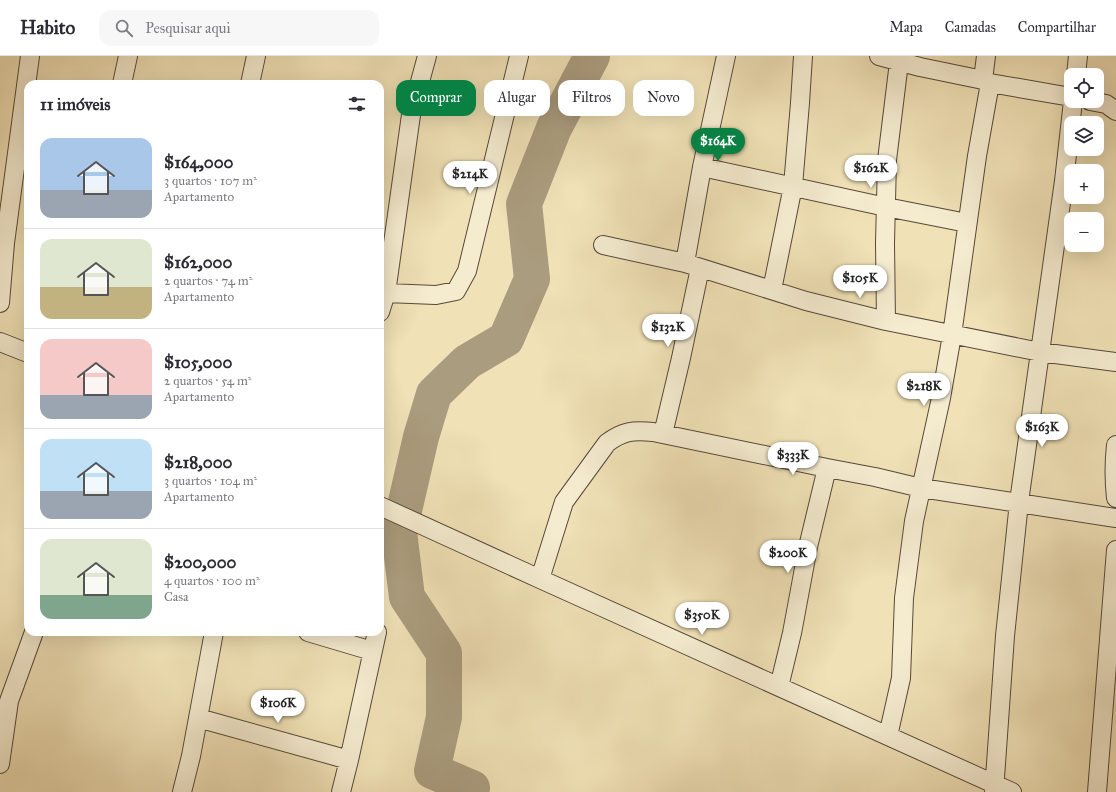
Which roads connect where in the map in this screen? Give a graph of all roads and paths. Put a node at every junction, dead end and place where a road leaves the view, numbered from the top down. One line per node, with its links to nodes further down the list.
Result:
1 (30, 56): 13 (street)
2 (128, 56): 14 (street)
3 (256, 56): 15 (street)
4 (427, 56): 27 (street)
5 (519, 56): 27 (street)
6 (726, 56): 20 (street)
7 (803, 56): 21 (street)
8 (879, 56): 11 (street)
9 (986, 56): 16 (street)
10 (1078, 56): 12 (street)
11 (899, 59): 16 (street); 22 (street)
12 (1077, 68)
13 (27, 80)
14 (123, 80)
15 (251, 80)
16 (987, 81): 17 (street); 23 (street)
17 (1064, 96)
18 (24, 101): 29 (street)
19 (1072, 108): 34 (street)
20 (702, 167): 21 (street); 25 (street)
21 (793, 186): 22 (street); 26 (street)
22 (886, 207): 23 (street); 30 (street)
23 (968, 223): 31 (street)
24 (603, 245): 25 (street)
25 (692, 265): 26 (street); 36 (street)
26 (772, 290): 30 (street)
27 (386, 293): 28 (street)
28 (384, 299)
29 (0, 303)
30 (886, 321): 31 (street)
31 (952, 335): 34 (street); 39 (street)
32 (0, 342): 33 (street)
33 (24, 351)
34 (1040, 352): 35 (street); 41 (street)
35 (1116, 362)
36 (663, 434): 38 (street); 45 (street)
37 (1116, 445): 40 (street)
38 (827, 468): 39 (street); 51 (street)
39 (921, 488): 41 (street); 53 (street)
40 (1116, 498)
41 (1019, 502): 43 (street); 56 (street)
42 (384, 508): 45 (street)
43 (1116, 518)
44 (1116, 550): 60 (street)
45 (540, 579): 51 (street)
46 (33, 636): 55 (street)
47 (213, 636): 52 (street)
48 (321, 636): 50 (street)
49 (376, 636): 50 (street)
50 (372, 652): 54 (street)
51 (779, 687): 53 (street)
52 (198, 718): 54 (street); 57 (street)
53 (888, 736): 56 (street)
54 (349, 760): 58 (street)
55 (0, 764)
56 (995, 788): 59 (street)
57 (182, 792)
58 (340, 792)
59 (1012, 792)
60 (1097, 792)

